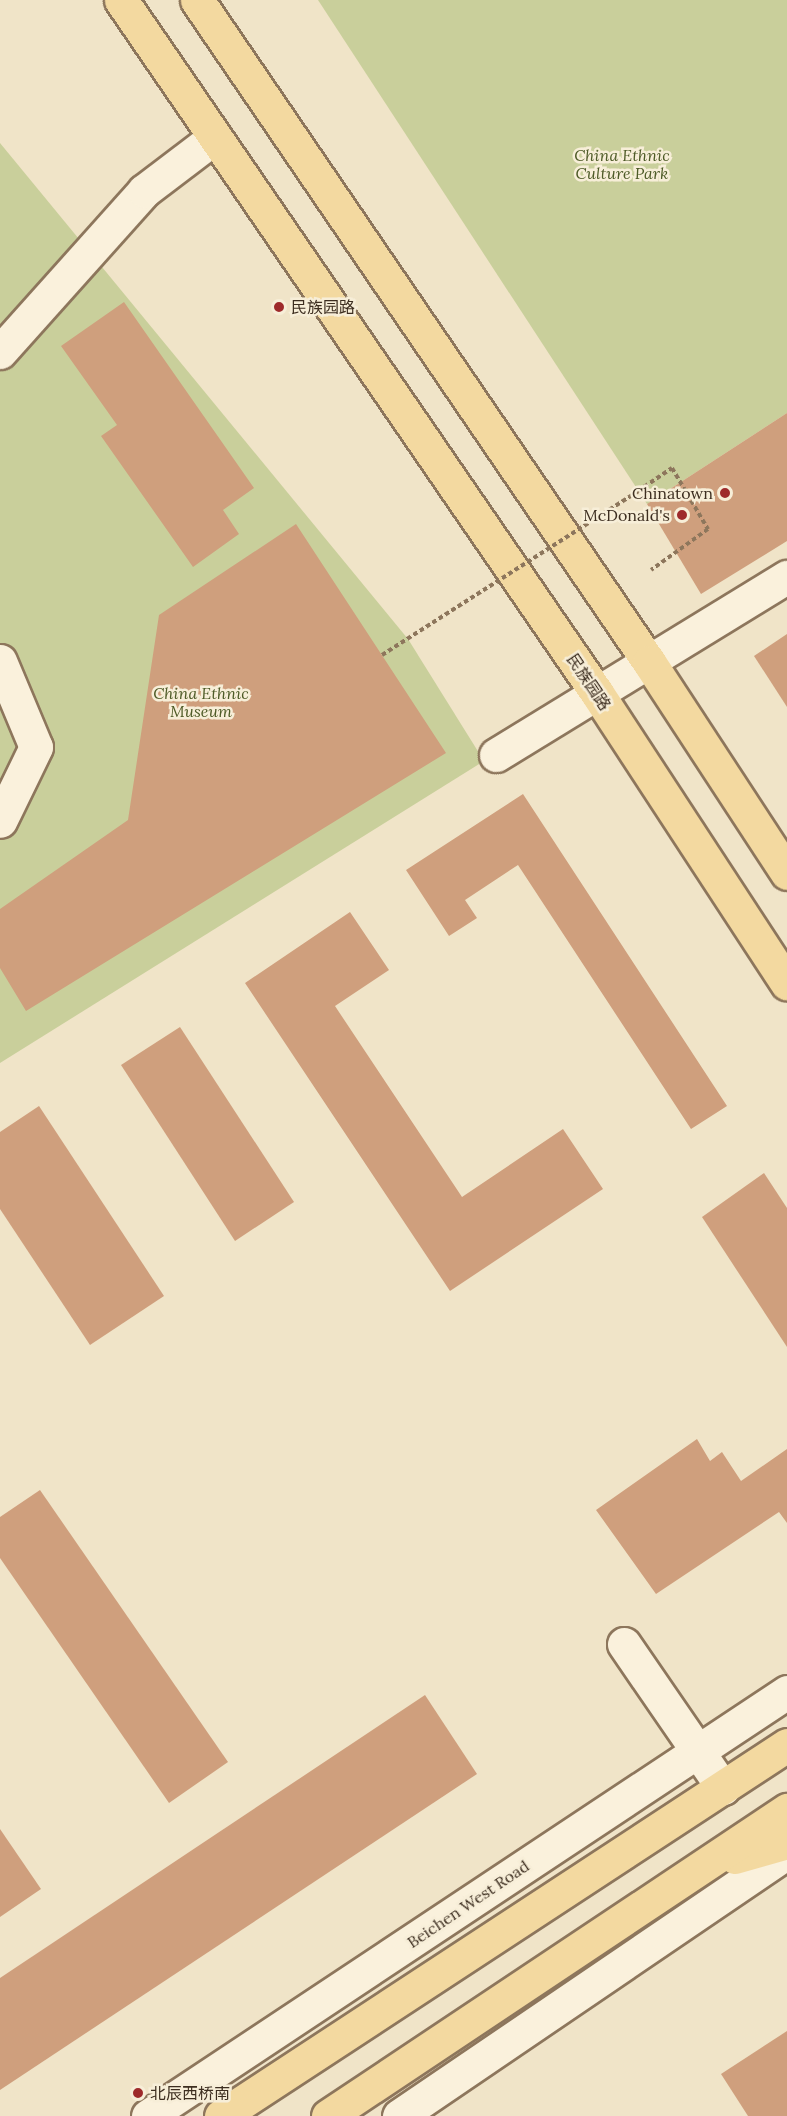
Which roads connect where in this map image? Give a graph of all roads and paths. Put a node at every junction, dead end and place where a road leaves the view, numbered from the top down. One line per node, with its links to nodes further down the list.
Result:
1 (121, 0): 3 (main road, 民族园路)
2 (197, 0): 9 (main road)
3 (215, 137): 4 (street); 10 (main road, 民族园路)
4 (0, 352)
5 (651, 570): 7 (path, bridge)
6 (787, 577): 9 (street)
7 (382, 656)
8 (0, 661): 12 (street)
9 (649, 662): 10 (street); 13 (main road)
10 (597, 693): 11 (street); 14 (main road, 民族园路)
11 (496, 755)
12 (0, 821)
13 (787, 873)
14 (787, 983)
15 (624, 1644): 18 (street)
16 (787, 1692): 18 (street, Beichen West Road)
17 (787, 1745): 19 (main road)
18 (698, 1752): 19 (street); 24 (street, Beichen West Road)
19 (723, 1788): 25 (main road)
20 (787, 1810): 23 (main road)
21 (787, 1842): 23 (main road)
22 (787, 1852): 27 (street)
23 (701, 1867): 26 (main road)
24 (148, 2116)
25 (221, 2116)
26 (328, 2116)
27 (399, 2116)

